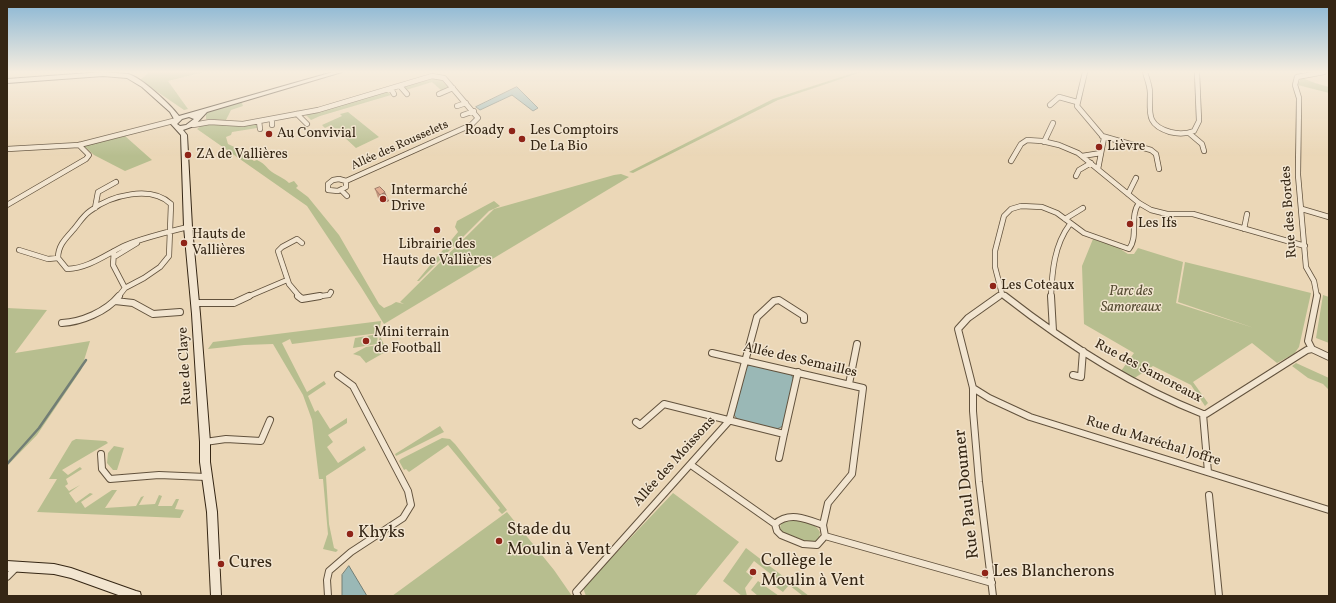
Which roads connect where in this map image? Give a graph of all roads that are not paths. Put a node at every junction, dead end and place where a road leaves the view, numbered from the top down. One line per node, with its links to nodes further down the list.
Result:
1 (160, 100): 15 (street)
2 (239, 100): 14 (street)
3 (354, 100): 17 (street)
4 (464, 100): 11 (street)
5 (1056, 100): 12 (street)
6 (1069, 100): 10 (street)
7 (1149, 100): 28 (street)
8 (1198, 100): 28 (street)
9 (1299, 100): 51 (street, Rue des Bordes)
10 (1077, 102): 29 (street)
11 (466, 103): 13 (street); 16 (street)
12 (1050, 105)
13 (457, 106)
14 (207, 109): 22 (street); 23 (street)
15 (172, 111): 21 (street); 23 (street)
16 (474, 111): 18 (street); 42 (street, Allée des Rousselets)
17 (298, 114): 19 (street); 25 (street)
18 (463, 115)
19 (272, 119): 20 (street); 26 (street)
20 (260, 121): 22 (street); 27 (street)
21 (163, 122): 23 (street); 31 (street)
22 (194, 122): 23 (street); 23 (street)
23 (180, 123): 56 (street, Rue de Claye)
24 (1052, 123): 30 (street)
25 (307, 124)
26 (272, 125)
27 (260, 129)
28 (1188, 133): 33 (street)
29 (1102, 136): 34 (street); 38 (street)
30 (1044, 142): 35 (street); 36 (street)
31 (79, 145): 32 (street); 48 (street)
32 (7, 149)
33 (1204, 151)
34 (1101, 153): 35 (street); 39 (street)
35 (1082, 156): 37 (street)
36 (1012, 161)
37 (1091, 163): 39 (street); 40 (street)
38 (1159, 168)
39 (1098, 169): 45 (street)
40 (1076, 176)
41 (1136, 178): 45 (street)
42 (346, 181): 44 (street, Allée des Rousselets); 44 (street, Allée des Rousselets)
43 (116, 182): 49 (street)
44 (341, 190): 46 (street)
45 (1128, 194): 47 (street)
46 (347, 196)
47 (1140, 203): 55 (street); 57 (street)
48 (7, 205)
49 (94, 208): 58 (street); 63 (street)
50 (1083, 208): 54 (street)
51 (1302, 210): 53 (street); 60 (street, Rue des Bordes)
52 (1247, 214): 57 (street)
53 (1329, 217)
54 (1066, 219): 55 (street); 67 (street)
55 (1070, 224): 73 (street)
56 (188, 227): 58 (street); 69 (street, Rue de Claye)
57 (1244, 229): 60 (street)
58 (169, 231): 62 (street); 65 (street)
59 (302, 243): 64 (street)
60 (1305, 246): 75 (street, Rue des Bordes)
61 (19, 250): 63 (street)
62 (114, 254): 63 (street); 65 (street)
63 (58, 258)
64 (287, 280): 66 (street); 69 (street)
65 (125, 288): 68 (street)
66 (331, 292)
67 (1002, 294): 73 (street, Rue des Samoreaux); 84 (street, Rue Paul Doumer)
68 (114, 301): 70 (street); 72 (street)
69 (195, 303): 90 (street, Rue de Claye)
70 (180, 312)
71 (804, 320): 79 (street, Allée des Moissons)
72 (62, 323)
73 (1053, 331): 76 (street, Rue des Samoreaux)
74 (857, 344): 83 (street)
75 (1312, 349): 78 (street); 85 (street, Rue des Samoreaux)
76 (1083, 351): 81 (street, Rue des Samoreaux); 85 (street, Rue des Samoreaux)
77 (712, 353): 79 (street, Allée des Semailles)
78 (1329, 356)
79 (746, 360): 80 (street, Allée des Semailles); 87 (street, Allée des Moissons)
80 (798, 372): 83 (street, Allée des Semailles); 89 (street)
81 (1073, 375)
82 (338, 376): 107 (street)
83 (849, 384): 99 (street, Allée des Semailles)
84 (973, 388): 94 (street, Rue du Maréchal Joffre); 103 (street, Rue Paul Doumer)
85 (1203, 414): 94 (street, Rue des Samoreaux)
86 (270, 420): 90 (street)
87 (729, 421): 88 (street); 89 (street); 93 (street, Allée des Moissons)
88 (636, 422)
89 (784, 434): 92 (street)
90 (205, 442): 95 (street, Rue de Claye)
91 (101, 454): 95 (street)
92 (779, 458)
93 (692, 465): 98 (street); 104 (street, Allée des Moissons)
94 (1208, 472): 97 (street, Rue du Maréchal Joffre)
95 (206, 477): 106 (street, Rue de Claye)
96 (1208, 495): 109 (street)
97 (1329, 510)
98 (775, 524): 99 (street); 100 (street)
99 (823, 526): 100 (street, Allée des Semailles)
100 (828, 537): 103 (street)
101 (12, 567): 102 (street); 105 (street)
102 (7, 577)
103 (992, 583): 108 (street, Rue Paul Doumer)
104 (577, 594)
105 (136, 596)
106 (216, 596)
107 (328, 596)
108 (993, 596)
109 (1219, 596)

